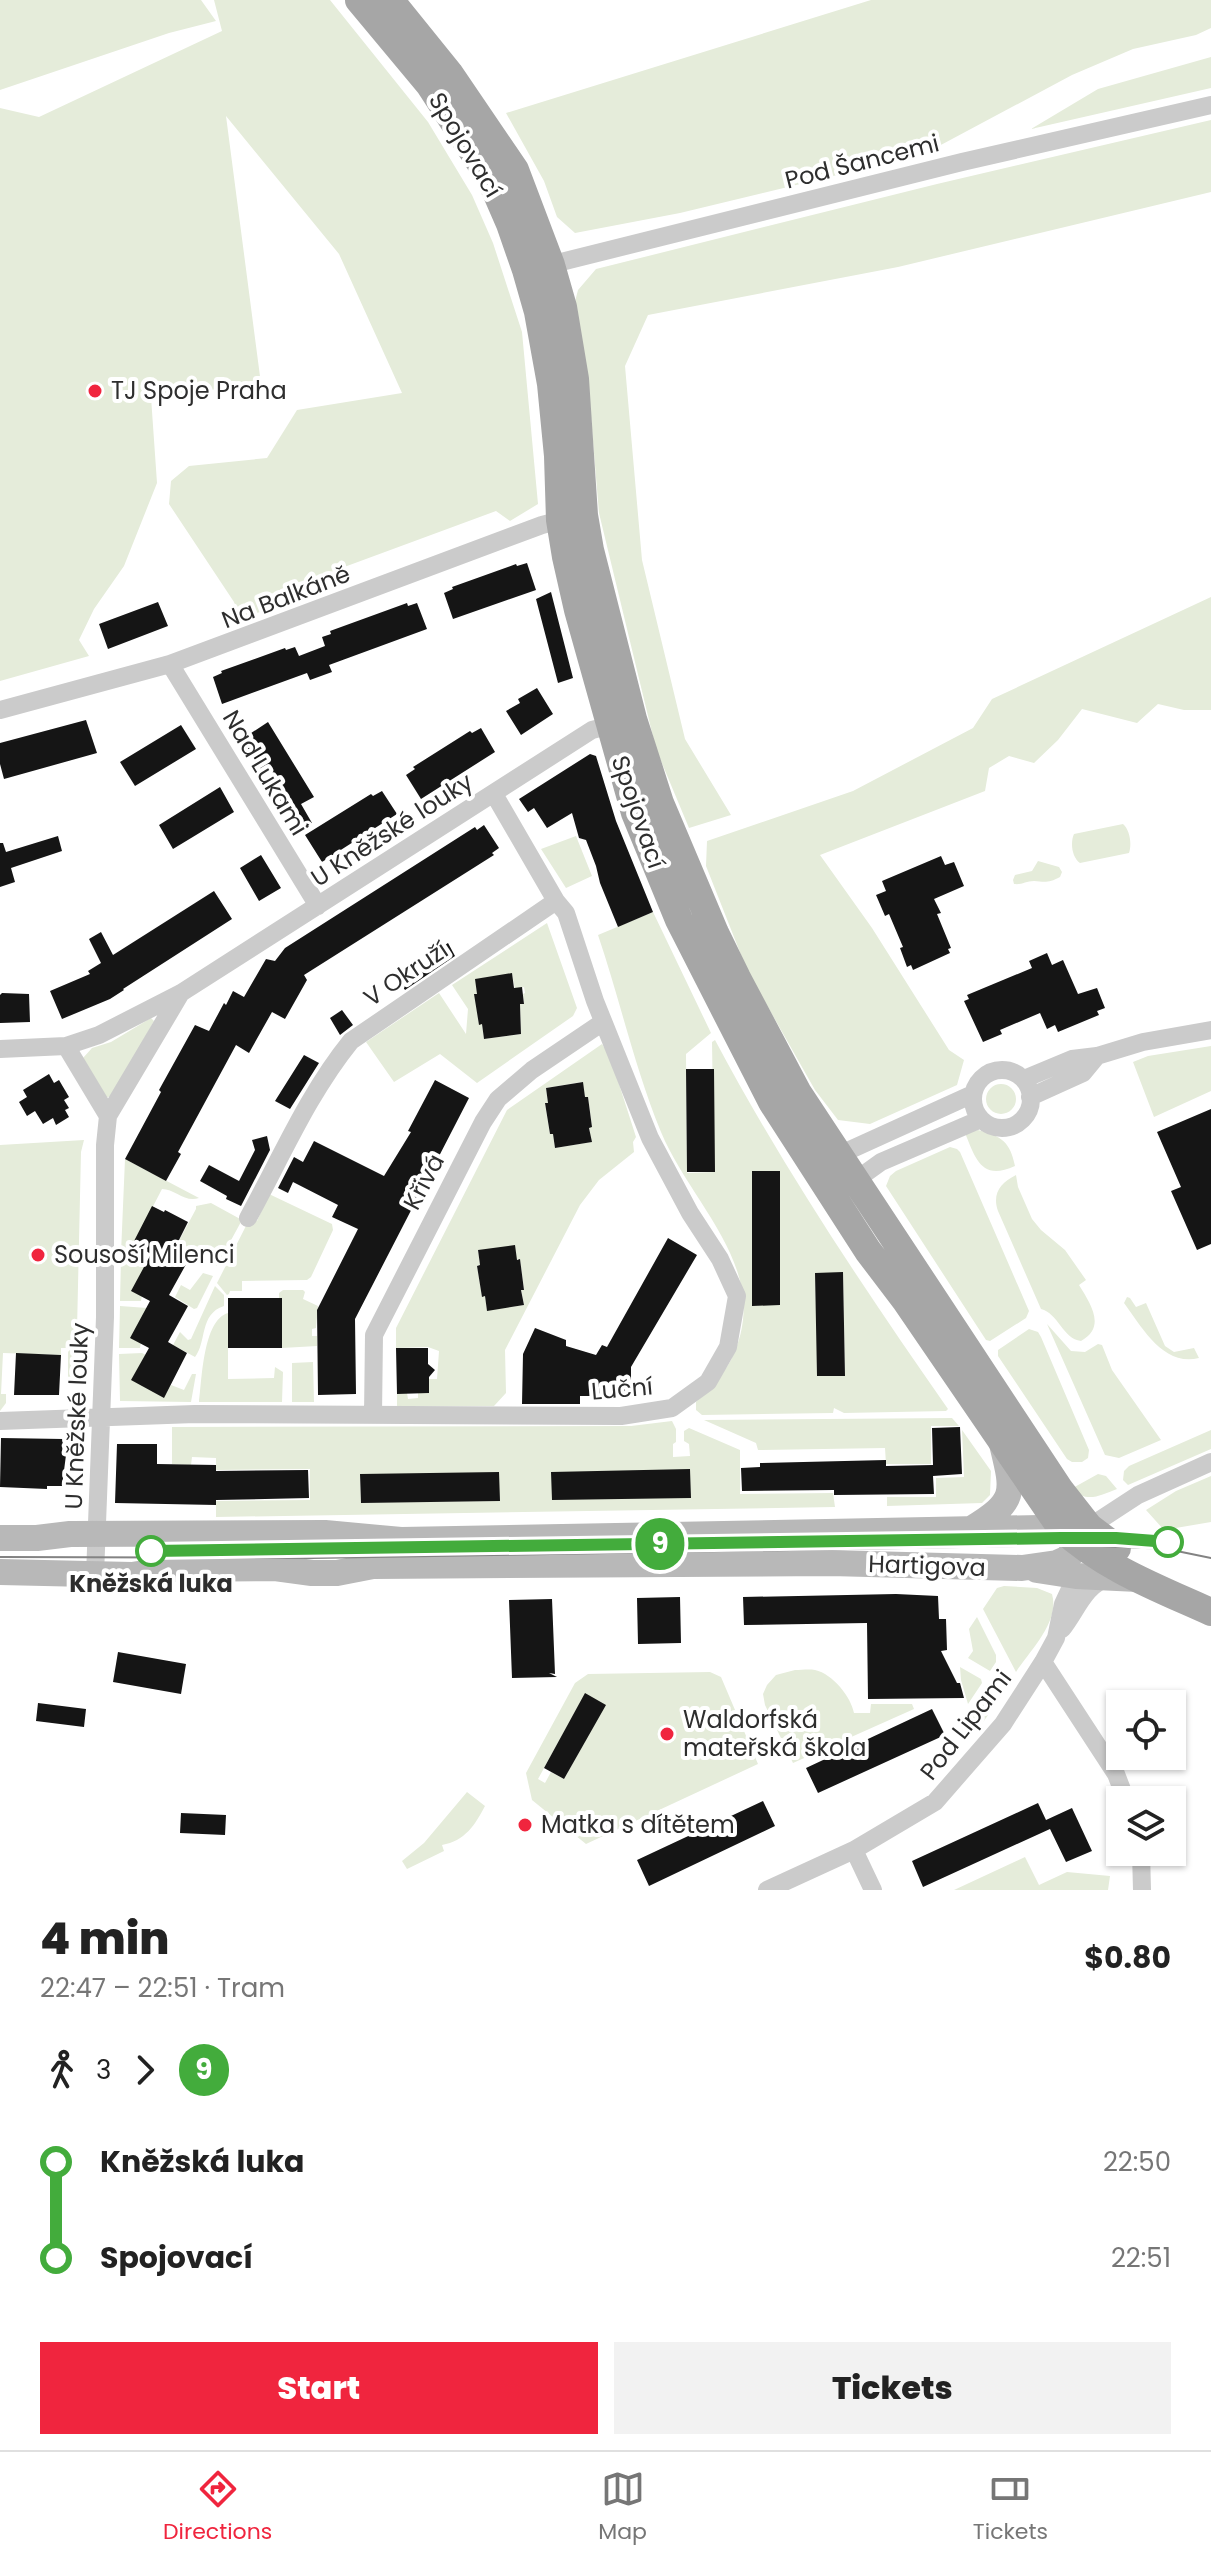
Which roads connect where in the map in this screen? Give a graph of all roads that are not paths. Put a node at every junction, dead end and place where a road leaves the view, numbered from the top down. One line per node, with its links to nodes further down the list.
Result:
1 (359, 0): 4 (main road, Spojovací)
2 (390, 0): 4 (main road, Spojovací)
3 (1211, 105): 4 (street, Pod Šancemi)
4 (539, 268): 5 (main road, Spojovací)
5 (572, 518): 6 (street, Na Balkáně); 8 (main road, Spojovací)
6 (170, 664): 7 (street, Na Balkáně); 11 (street, Nad Lukami)
7 (0, 710)
8 (621, 722): 9 (street, U Kněžské louky); 21 (main road, Spojovací); 23 (main road, Spojovací)
9 (494, 794): 10 (street); 11 (street, U Kněžské louky)
10 (556, 901): 13 (street, Luční); 24 (street, V Okruží)
11 (318, 906): 12 (street, U Kněžské louky)
12 (181, 993): 15 (street, U Kněžské louky); 19 (street, U Kněžské louky)
13 (603, 1022): 25 (street, Křivá); 25 (street, Luční)
14 (1211, 1030): 17 (street)
15 (66, 1046): 16 (street, U Kněžské louky); 19 (street)
16 (0, 1049)
17 (1027, 1088): 18 (street); 20 (street)
18 (973, 1094): 20 (street); 21 (street)
19 (108, 1116): 26 (street, U Kněžské louky)
20 (981, 1119): 22 (street)
21 (841, 1154): 22 (main road, Spojovací); 23 (street)
22 (856, 1180): 23 (street); 33 (main road, Spojovací)
23 (826, 1185): 28 (main road, Spojovací)
24 (248, 1218)
25 (373, 1415): 26 (street, Luční)
26 (100, 1417): 27 (street, Luční); 31 (street, U Kněžské louky)
27 (0, 1421)
28 (1001, 1438): 30 (main road); 33 (main road, Spojovací)
29 (1211, 1462): 33 (street)
30 (971, 1529): 31 (main road, Hartigova); 33 (main road, Hartigova)
31 (96, 1533): 32 (main road, Hartigova); 35 (street, U Kněžské louky)
32 (0, 1538)
33 (1080, 1546): 35 (main road, Hartigova); 36 (main road); 37 (main road); 39 (street, Pod Lipami)
34 (0, 1572): 35 (main road, Hartigova)
35 (95, 1575)
36 (1125, 1578): 38 (main road); 39 (street, Pod Lipami)
37 (1211, 1593)
38 (1211, 1612)
39 (1056, 1638): 40 (street, Pod Lipami)
40 (1043, 1662): 41 (street); 42 (street, Pod Lipami)
41 (1121, 1786)
42 (854, 1850): 44 (street, Pod Lipami); 45 (street)
43 (1141, 1866): 46 (street)
44 (767, 1890)
45 (873, 1890)
46 (1142, 1890)

